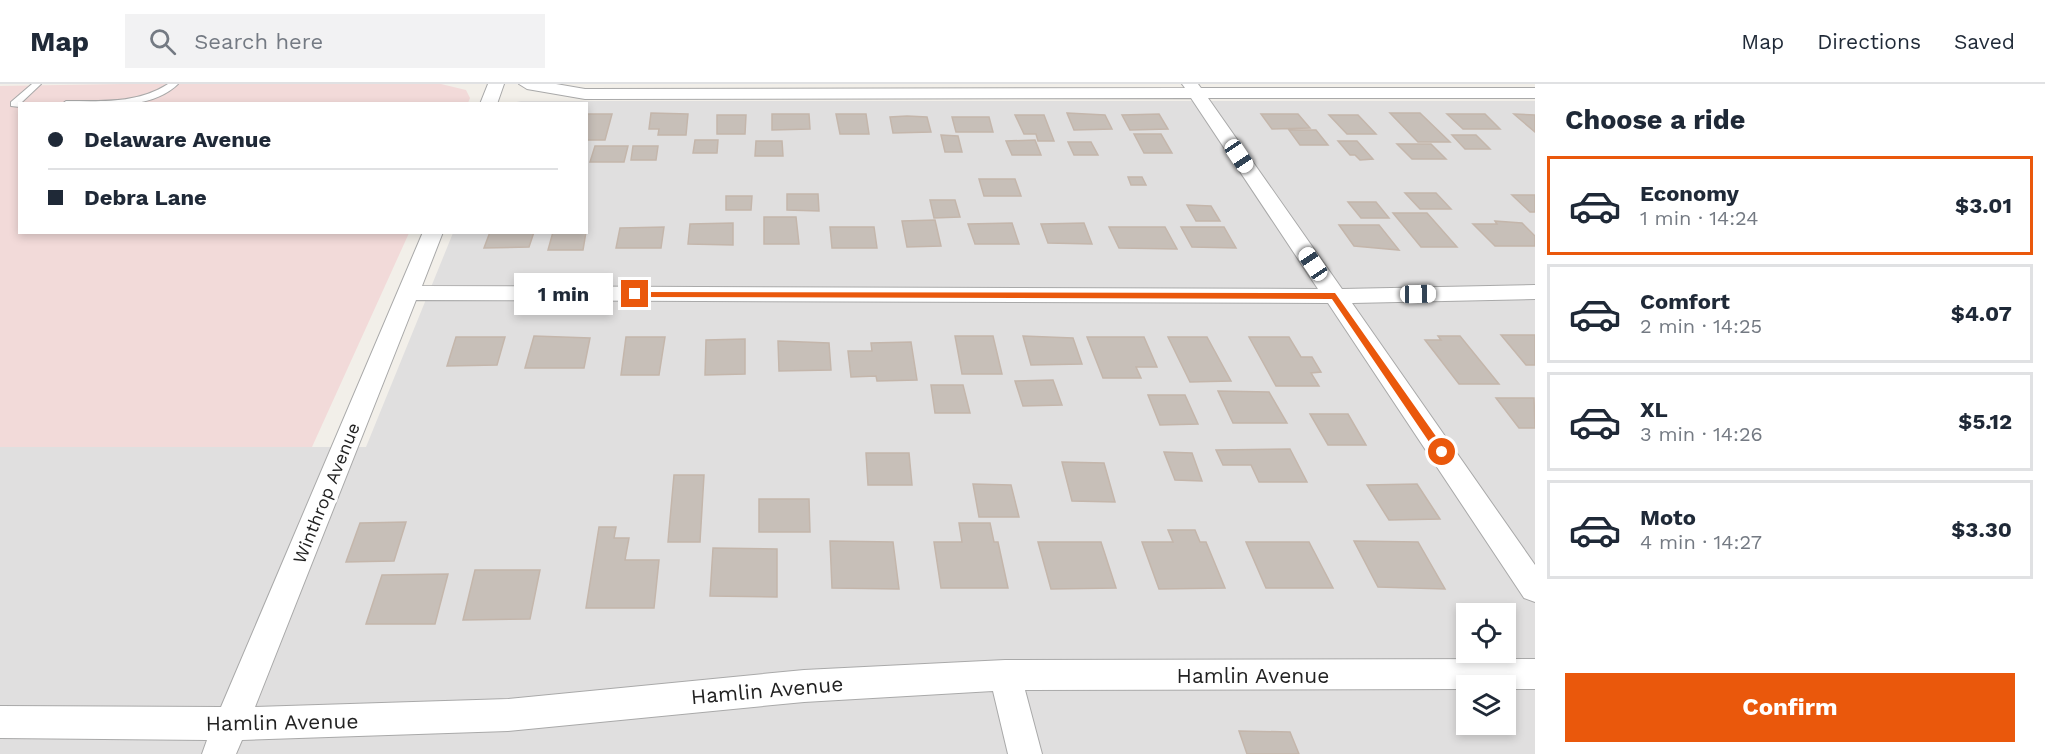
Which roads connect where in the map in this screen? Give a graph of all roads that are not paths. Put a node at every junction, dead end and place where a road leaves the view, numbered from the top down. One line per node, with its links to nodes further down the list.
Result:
1 (37, 84): 7 (lane)
2 (174, 84): 8 (lane)
3 (496, 84): 9 (street)
4 (527, 84): 5 (street)
5 (1194, 90): 6 (street); 15 (street)
6 (1535, 93)
7 (19, 102)
8 (133, 102)
9 (489, 102)
10 (0, 104): 11 (lane)
11 (17, 104)
12 (432, 234): 14 (street, Winthrop Avenue)
13 (1535, 292): 15 (street)
14 (408, 293): 15 (street); 20 (street, Winthrop Avenue)
15 (1335, 296): 16 (street)
16 (1535, 589)
17 (1535, 674): 18 (street, Hamlin Avenue)
18 (1005, 675): 20 (street, Hamlin Avenue); 21 (street)
19 (0, 722): 20 (street, Hamlin Avenue)
20 (225, 739)
21 (1025, 754)

